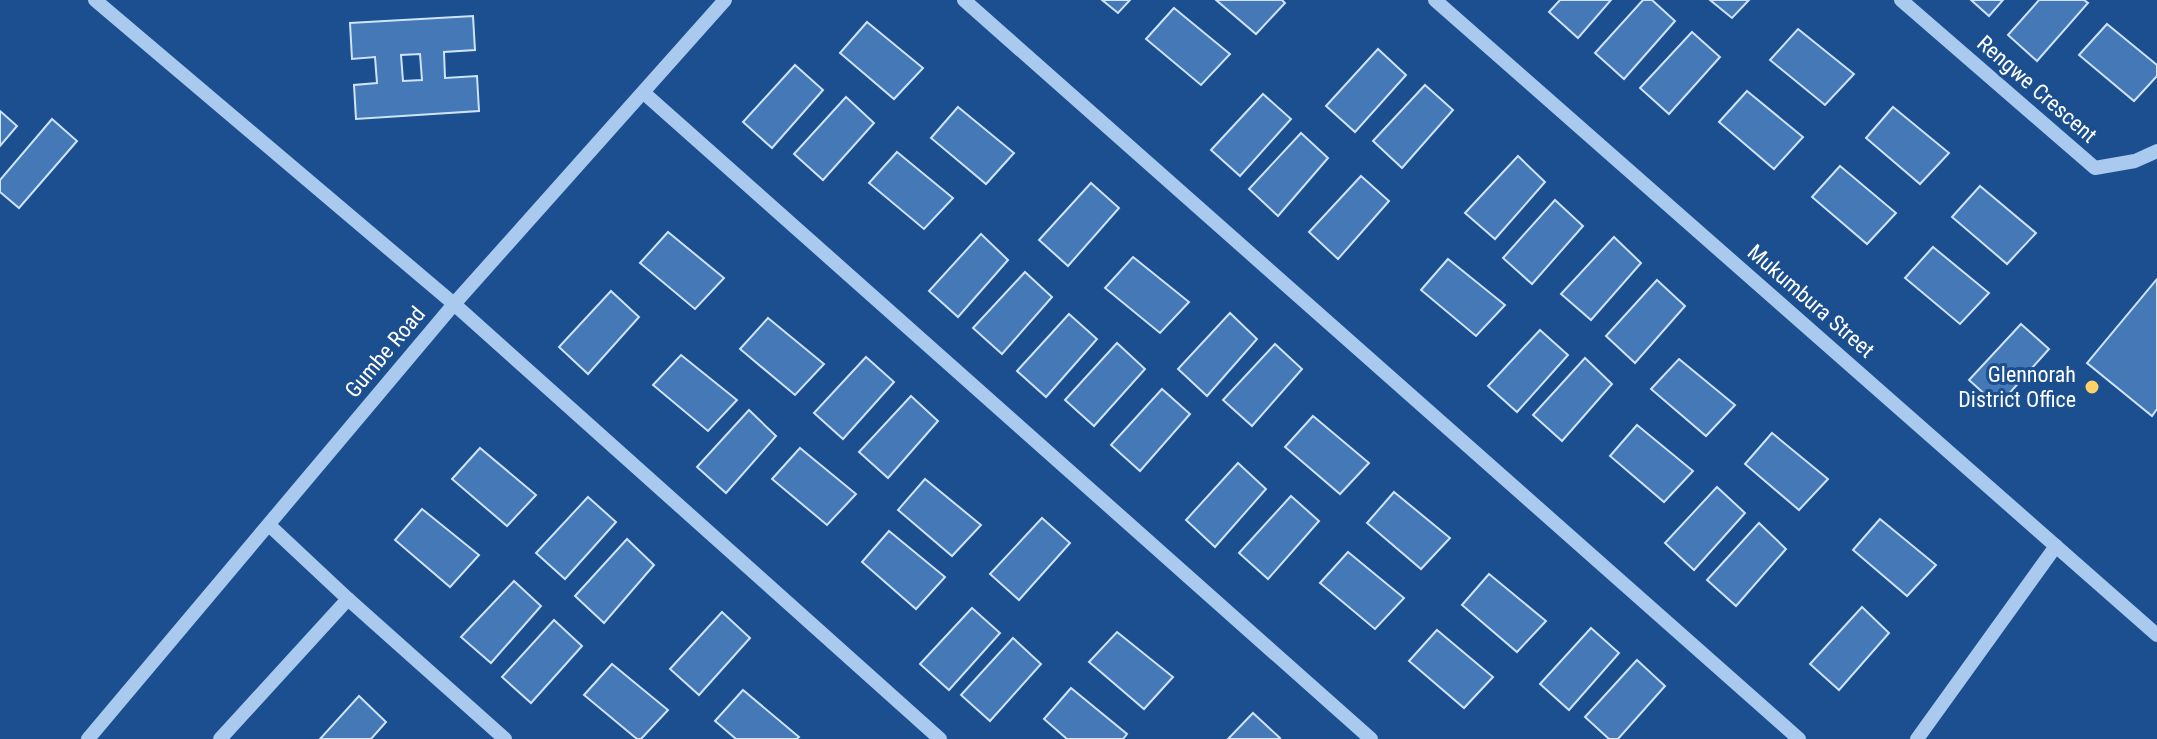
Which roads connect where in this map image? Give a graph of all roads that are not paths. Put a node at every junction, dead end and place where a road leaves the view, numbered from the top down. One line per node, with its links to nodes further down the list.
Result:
1 (95, 0): 8 (street)
2 (725, 0): 6 (street, Gumbe Road)
3 (964, 0): 18 (street)
4 (1435, 0): 10 (street, Mukumbura Street)
5 (1901, 0): 7 (street, Rengwe Crescent)
6 (644, 93): 8 (street, Gumbe Road); 17 (street)
7 (2157, 151)
8 (454, 304): 9 (street, Gumbe Road); 16 (street)
9 (269, 525): 11 (street); 13 (street, Gumbe Road)
10 (2056, 546): 12 (street, Mukumbura Street); 19 (street)
11 (348, 599): 14 (street); 15 (street)
12 (2157, 635)
13 (88, 739)
14 (220, 739)
15 (505, 739)
16 (940, 739)
17 (1371, 739)
18 (1799, 739)
19 (1917, 739)

